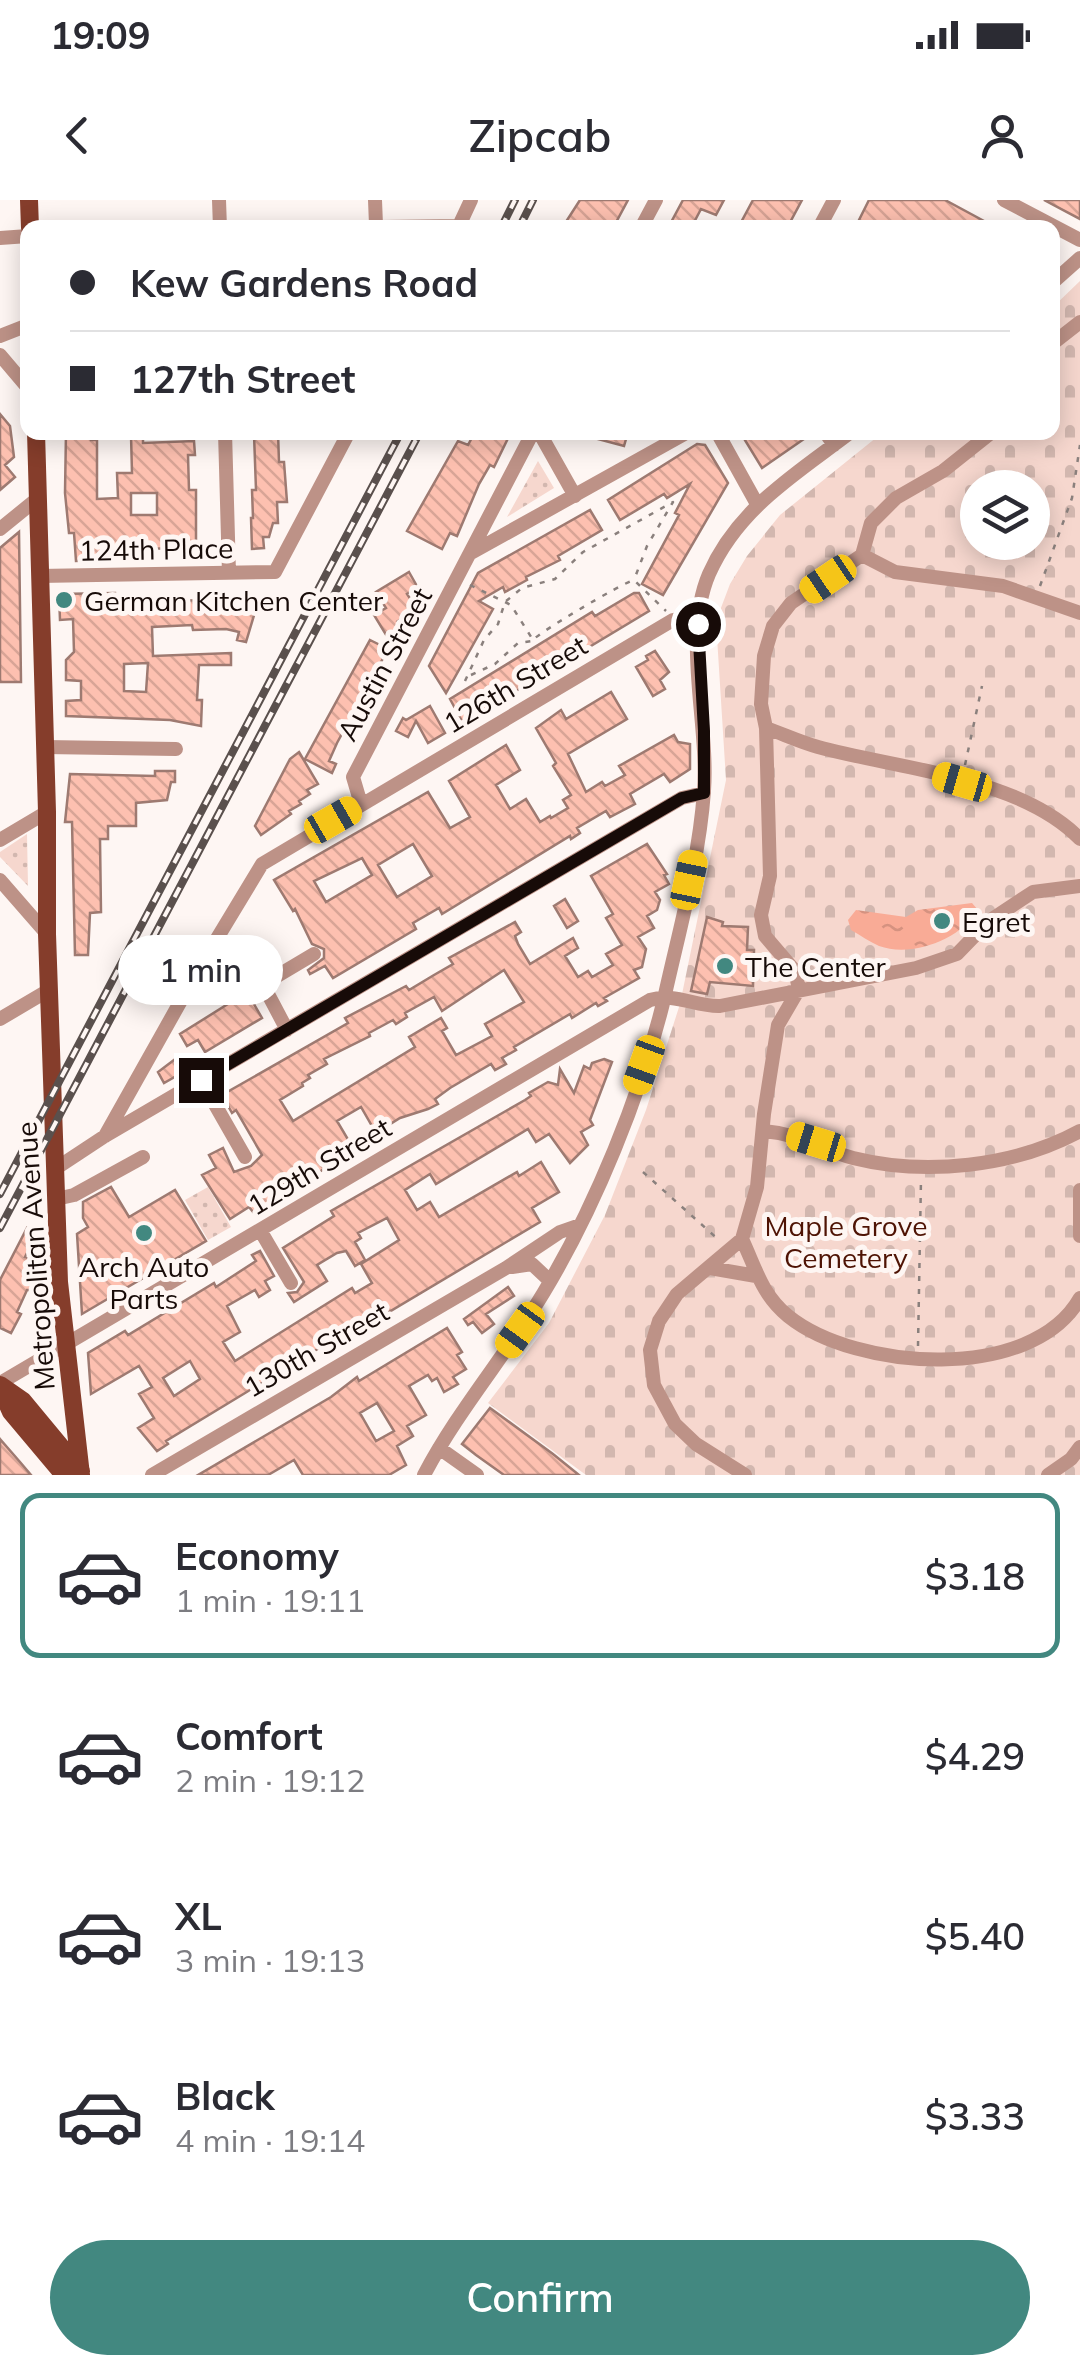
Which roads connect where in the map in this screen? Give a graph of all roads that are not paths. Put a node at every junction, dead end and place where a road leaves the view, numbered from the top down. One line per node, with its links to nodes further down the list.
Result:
1 (1004, 200): 2 (street)
2 (1042, 220)
3 (1080, 258): 4 (street)
4 (1060, 276)
5 (1080, 322): 6 (street)
6 (1060, 338)
7 (0, 355): 8 (street)
8 (20, 379)
9 (36, 440): 19 (main road, Metropolitan Avenue)
10 (225, 440): 24 (street)
11 (344, 440): 24 (street, 124th Place)
12 (532, 440): 22 (street, Austin Street)
13 (541, 440): 18 (street)
14 (674, 440): 18 (street)
15 (721, 440): 20 (street)
16 (829, 440): 20 (street)
17 (982, 440): 23 (street)
18 (576, 496): 22 (street)
19 (38, 498): 21 (street); 25 (main road, Metropolitan Avenue)
20 (757, 504): 27 (street)
21 (0, 529)
22 (471, 553): 32 (street, Austin Street)
23 (862, 554): 26 (street); 28 (street)
24 (229, 572): 25 (street, 124th Place)
25 (38, 576): 29 (main road, Metropolitan Avenue)
26 (1080, 612)
27 (698, 615): 31 (street); 32 (street, 126th Street)
28 (766, 728): 34 (street); 41 (street)
29 (46, 747): 30 (street); 33 (main road, Metropolitan Avenue)
30 (176, 748)
31 (704, 793): 42 (street); 44 (street)
32 (361, 804): 48 (street)
33 (47, 812): 35 (street); 38 (main road, Metropolitan Avenue)
34 (1080, 839)
35 (0, 840)
36 (0, 880): 38 (street)
37 (1080, 886): 41 (street)
38 (47, 934): 40 (main road, Metropolitan Avenue)
39 (314, 954): 44 (street)
40 (49, 990): 43 (street); 51 (main road, Metropolitan Avenue)
41 (799, 990): 42 (street); 46 (street)
42 (664, 996): 54 (street); 55 (street, 129th Street)
43 (0, 1019)
44 (287, 1030): 45 (street)
45 (201, 1080): 48 (street); 50 (street)
46 (764, 1131): 47 (street); 57 (street)
47 (1080, 1131)
48 (105, 1136): 51 (street)
49 (143, 1157): 53 (street)
50 (245, 1157)
51 (55, 1169): 53 (main road, Metropolitan Avenue)
52 (1080, 1190): 56 (street)
53 (56, 1200): 64 (main road, Metropolitan Avenue)
54 (580, 1225): 58 (street, 130th Street); 61 (street)
55 (260, 1230): 62 (street); 64 (street, 129th Street)
56 (1080, 1236)
57 (735, 1244): 59 (street); 60 (street)
58 (506, 1268): 61 (street); 69 (street, 130th Street)
59 (710, 1268): 60 (street); 72 (street)
60 (756, 1276): 63 (street)
61 (550, 1281): 67 (street)
62 (291, 1283)
63 (1080, 1298)
64 (64, 1345): 65 (street, 129th Street); 68 (main road, Metropolitan Avenue)
65 (0, 1385): 68 (main road)
66 (1080, 1447): 73 (street)
67 (440, 1448): 70 (street); 71 (street)
68 (77, 1474)
69 (152, 1475)
70 (424, 1475)
71 (477, 1475)
72 (745, 1475)
73 (1048, 1475)

